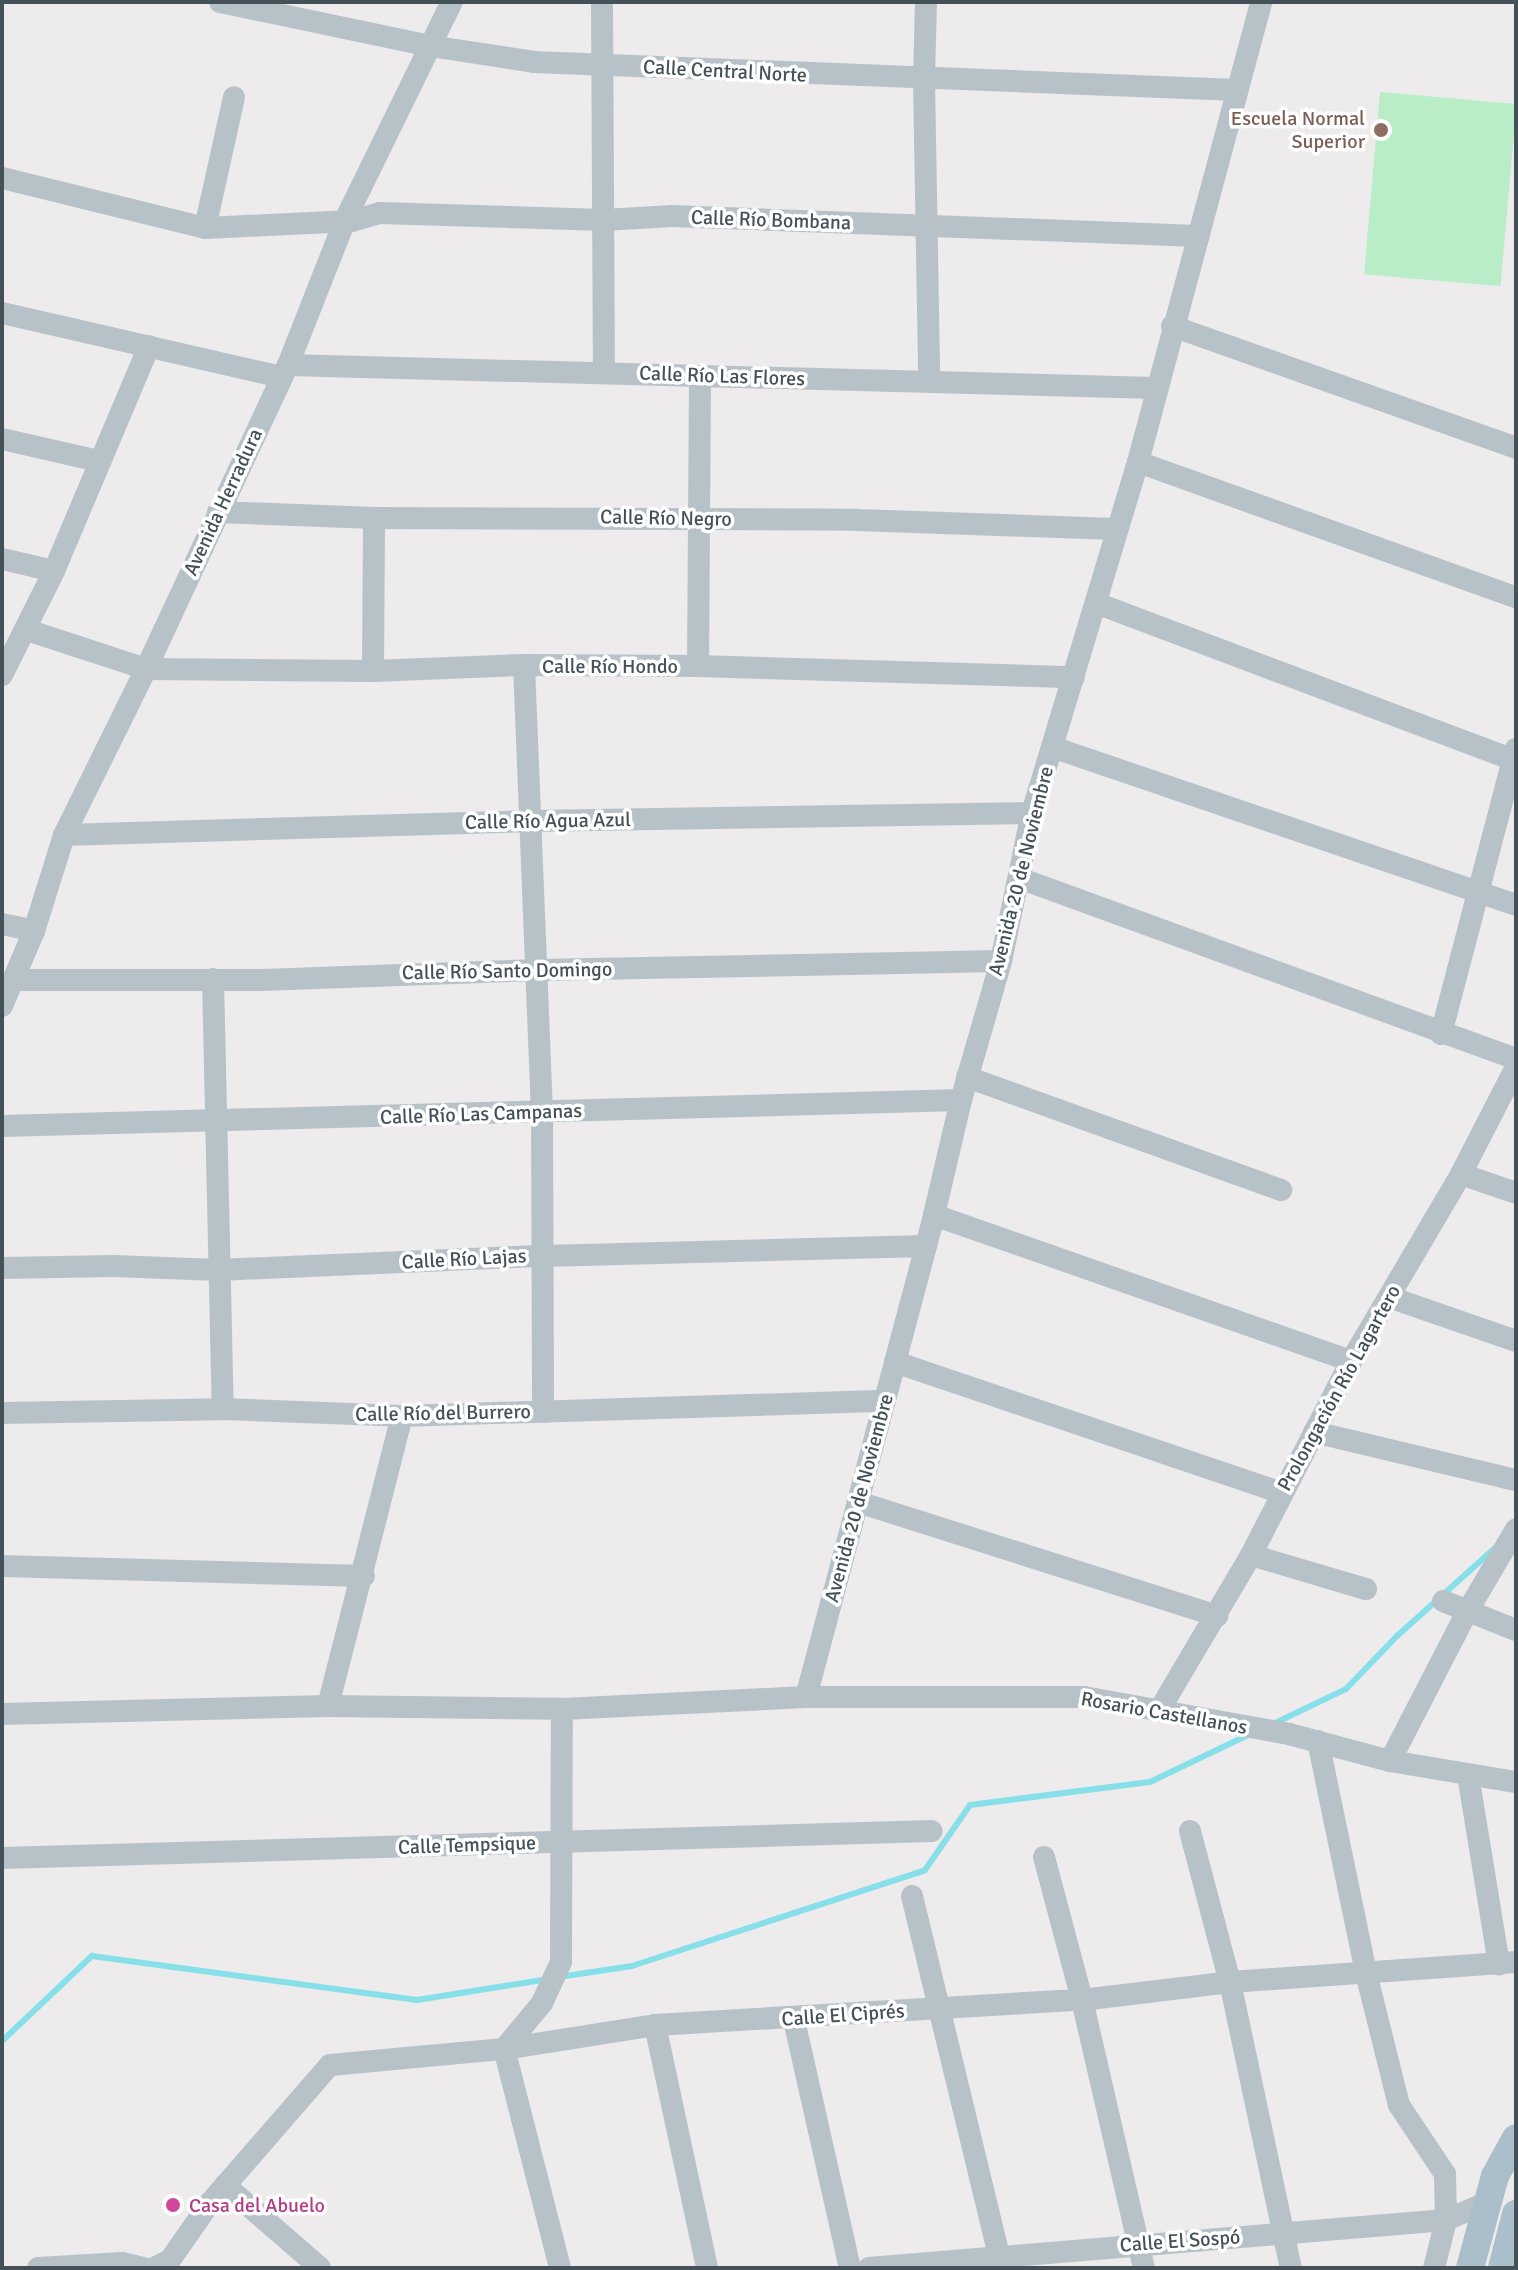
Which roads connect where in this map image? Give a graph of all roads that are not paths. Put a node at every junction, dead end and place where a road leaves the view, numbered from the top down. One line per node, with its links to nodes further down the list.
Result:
1 (220, 2): 6 (street, Calle Central Norte)
2 (452, 2): 6 (street, Avenida Herradura)
3 (602, 2): 7 (street)
4 (926, 2): 8 (street)
5 (1261, 2): 9 (street, Avenida 20 de Noviembre)
6 (430, 46): 7 (street, Calle Central Norte); 12 (street, Avenida Herradura)
7 (604, 66): 8 (street, Calle Central Norte); 13 (street)
8 (924, 80): 9 (street, Calle Central Norte); 14 (street)
9 (1236, 90): 16 (street, Avenida 20 de Noviembre)
10 (234, 97): 15 (street)
11 (2, 178): 15 (street, Calle Río Bombana)
12 (345, 220): 13 (street, Calle Río Bombana); 15 (street, Calle Río Bombana); 20 (street, Avenida Herradura)
13 (604, 220): 14 (street, Calle Río Bombana); 21 (street)
14 (927, 225): 16 (street, Calle Río Bombana); 23 (street)
15 (205, 228)
16 (1198, 236): 18 (street, Avenida 20 de Noviembre)
17 (2, 313): 19 (street, Calle Río Las Flores)
18 (1172, 326): 24 (street, Avenida 20 de Noviembre); 26 (street)
19 (149, 346): 20 (street, Calle Río Las Flores); 27 (street)
20 (285, 371): 21 (street, Calle Río Las Flores); 29 (street, Avenida Herradura)
21 (604, 372): 22 (street, Calle Río Las Flores)
22 (700, 377): 23 (street, Calle Río Las Flores); 31 (street)
23 (929, 381): 24 (street, Calle Río Las Flores)
24 (1155, 388): 28 (street, Avenida 20 de Noviembre)
25 (2, 439): 27 (street)
26 (1516, 448)
27 (99, 461): 34 (street)
28 (1138, 462): 32 (street, Avenida 20 de Noviembre); 35 (street)
29 (218, 512): 30 (street, Calle Río Negro); 40 (street, Avenida Herradura)
30 (374, 518): 31 (street, Calle Río Negro); 41 (street)
31 (700, 519): 32 (street, Calle Río Negro); 39 (street)
32 (1115, 529): 36 (street, Avenida 20 de Noviembre)
33 (2, 559): 34 (street)
34 (54, 571): 37 (street)
35 (1516, 597)
36 (1096, 603): 43 (street, Avenida 20 de Noviembre); 45 (street)
37 (27, 630): 40 (street, Calle Río Hondo); 42 (street)
38 (524, 665): 39 (street, Calle Río Hondo); 41 (street, Calle Río Hondo); 47 (street)
39 (698, 666): 43 (street, Calle Río Hondo)
40 (146, 669): 41 (street, Calle Río Hondo); 48 (street, Avenida Herradura)
41 (373, 671)
42 (2, 675)
43 (1074, 677): 44 (street, Avenida 20 de Noviembre)
44 (1052, 747): 46 (street, Avenida 20 de Noviembre); 50 (street)
45 (1515, 757): 50 (street)
46 (1032, 813): 47 (street, Calle Río Agua Azul); 49 (street, Avenida 20 de Noviembre)
47 (530, 821): 48 (street, Calle Río Agua Azul); 55 (street)
48 (64, 835): 53 (street, Avenida Herradura)
49 (1019, 878): 54 (street, Avenida 20 de Noviembre); 59 (street)
50 (1479, 891): 51 (street); 59 (street)
51 (1516, 905)
52 (2, 924): 53 (street)
53 (34, 931): 57 (street, Avenida Herradura)
54 (1001, 961): 55 (street, Calle Río Santo Domingo); 62 (street, Avenida 20 de Noviembre)
55 (537, 970): 56 (street, Calle Río Santo Domingo); 64 (street)
56 (213, 979): 57 (street, Calle Río Santo Domingo); 65 (street)
57 (13, 980): 58 (street, Avenida Herradura)
58 (2, 1006)
59 (1441, 1034): 60 (street)
60 (1516, 1059)
61 (1516, 1067): 67 (street, Prolongación Río Lagartero)
62 (967, 1077): 63 (street, Avenida 20 de Noviembre); 68 (street)
63 (961, 1100): 64 (street, Calle Río Las Campanas); 70 (street, Avenida 20 de Noviembre)
64 (542, 1113): 65 (street, Calle Río Las Campanas); 72 (street)
65 (216, 1122): 66 (street, Calle Río Las Campanas); 74 (street)
66 (2, 1126)
67 (1461, 1174): 69 (street); 75 (street, Prolongación Río Lagartero)
68 (1281, 1190)
69 (1516, 1193)
70 (934, 1215): 71 (street, Avenida 20 de Noviembre); 77 (street)
71 (925, 1246): 72 (street, Calle Río Lajas); 78 (street, Avenida 20 de Noviembre)
72 (544, 1256): 74 (street, Calle Río Lajas); 81 (street)
73 (2, 1268): 74 (street, Calle Río Lajas)
74 (218, 1270): 80 (street)
75 (1389, 1297): 76 (street); 77 (street, Prolongación Río Lagartero)
76 (1516, 1341)
77 (1351, 1361): 84 (street, Prolongación Río Lagartero)
78 (895, 1362): 79 (street, Avenida 20 de Noviembre); 86 (street)
79 (885, 1401): 81 (street, Calle Río del Burrero); 87 (street, Avenida 20 de Noviembre)
80 (223, 1409): 82 (street, Calle Río del Burrero); 83 (street, Calle Río del Burrero)
81 (543, 1412): 83 (street, Calle Río del Burrero)
82 (2, 1413)
83 (402, 1416): 91 (street)
84 (1314, 1432): 85 (street); 86 (street, Prolongación Río Lagartero)
85 (1516, 1480)
86 (1281, 1493): 89 (street, Prolongación Río Lagartero)
87 (858, 1502): 95 (street); 97 (street, Avenida 20 de Noviembre)
88 (1512, 1536): 94 (street)
89 (1251, 1555): 92 (street); 95 (street, Prolongación Río Lagartero)
90 (2, 1566): 91 (street)
91 (364, 1576): 98 (street)
92 (1366, 1589)
93 (1443, 1601): 94 (street)
94 (1467, 1612): 96 (street); 103 (street)
95 (1217, 1616): 100 (street, Prolongación Río Lagartero)
96 (1516, 1630)
97 (806, 1697): 99 (street, Rosario Castellanos); 100 (street, Rosario Castellanos)
98 (328, 1706): 99 (street, Rosario Castellanos); 101 (street, Rosario Castellanos)
99 (562, 1709): 108 (street)
100 (1160, 1709): 102 (street, Rosario Castellanos)
101 (2, 1714)
102 (1318, 1741): 103 (street, Rosario Castellanos); 113 (street)
103 (1390, 1761): 104 (street, Rosario Castellanos)
104 (1468, 1775): 105 (street, Rosario Castellanos); 112 (street)
105 (1516, 1782)
106 (932, 1831): 108 (street, Calle Tempsique)
107 (1190, 1831): 114 (street)
108 (562, 1842): 110 (street, Calle Tempsique); 119 (street)
109 (1044, 1857): 115 (street)
110 (2, 1858)
111 (912, 1896): 116 (street)
112 (1507, 1963): 113 (street, Calle El Ciprés)
113 (1366, 1973): 114 (street, Calle El Ciprés); 124 (street)
114 (1230, 1982): 115 (street, Calle El Ciprés); 125 (street)
115 (1082, 2000): 116 (street, Calle El Ciprés); 126 (street)
116 (937, 2008): 117 (street, Calle El Ciprés); 127 (street)
117 (794, 2020): 118 (street, Calle El Ciprés); 134 (street)
118 (655, 2025): 119 (street, Calle El Ciprés); 133 (street)
119 (504, 2049): 121 (street, Calle El Ciprés); 132 (street)
120 (1516, 2138): 122 (main road)
121 (225, 2185): 130 (street, Calle El Ciprés); 131 (street)
122 (1488, 2202): 124 (street, Calle El Sospó); 139 (main road)
123 (1516, 2214): 140 (main road)
124 (1446, 2220): 125 (street, Calle El Sospó); 138 (street)
125 (1286, 2235): 126 (street, Calle El Sospó); 137 (street)
126 (1139, 2243): 127 (street, Calle El Sospó); 136 (street)
127 (1000, 2262): 135 (street, Calle El Sospó)
128 (130, 2266): 129 (street)
129 (38, 2268)
130 (154, 2268)
131 (320, 2268)
132 (560, 2268)
133 (707, 2268)
134 (850, 2268)
135 (869, 2268)
136 (1144, 2268)
137 (1291, 2268)
138 (1434, 2268)
139 (1470, 2268)
140 (1502, 2268)

